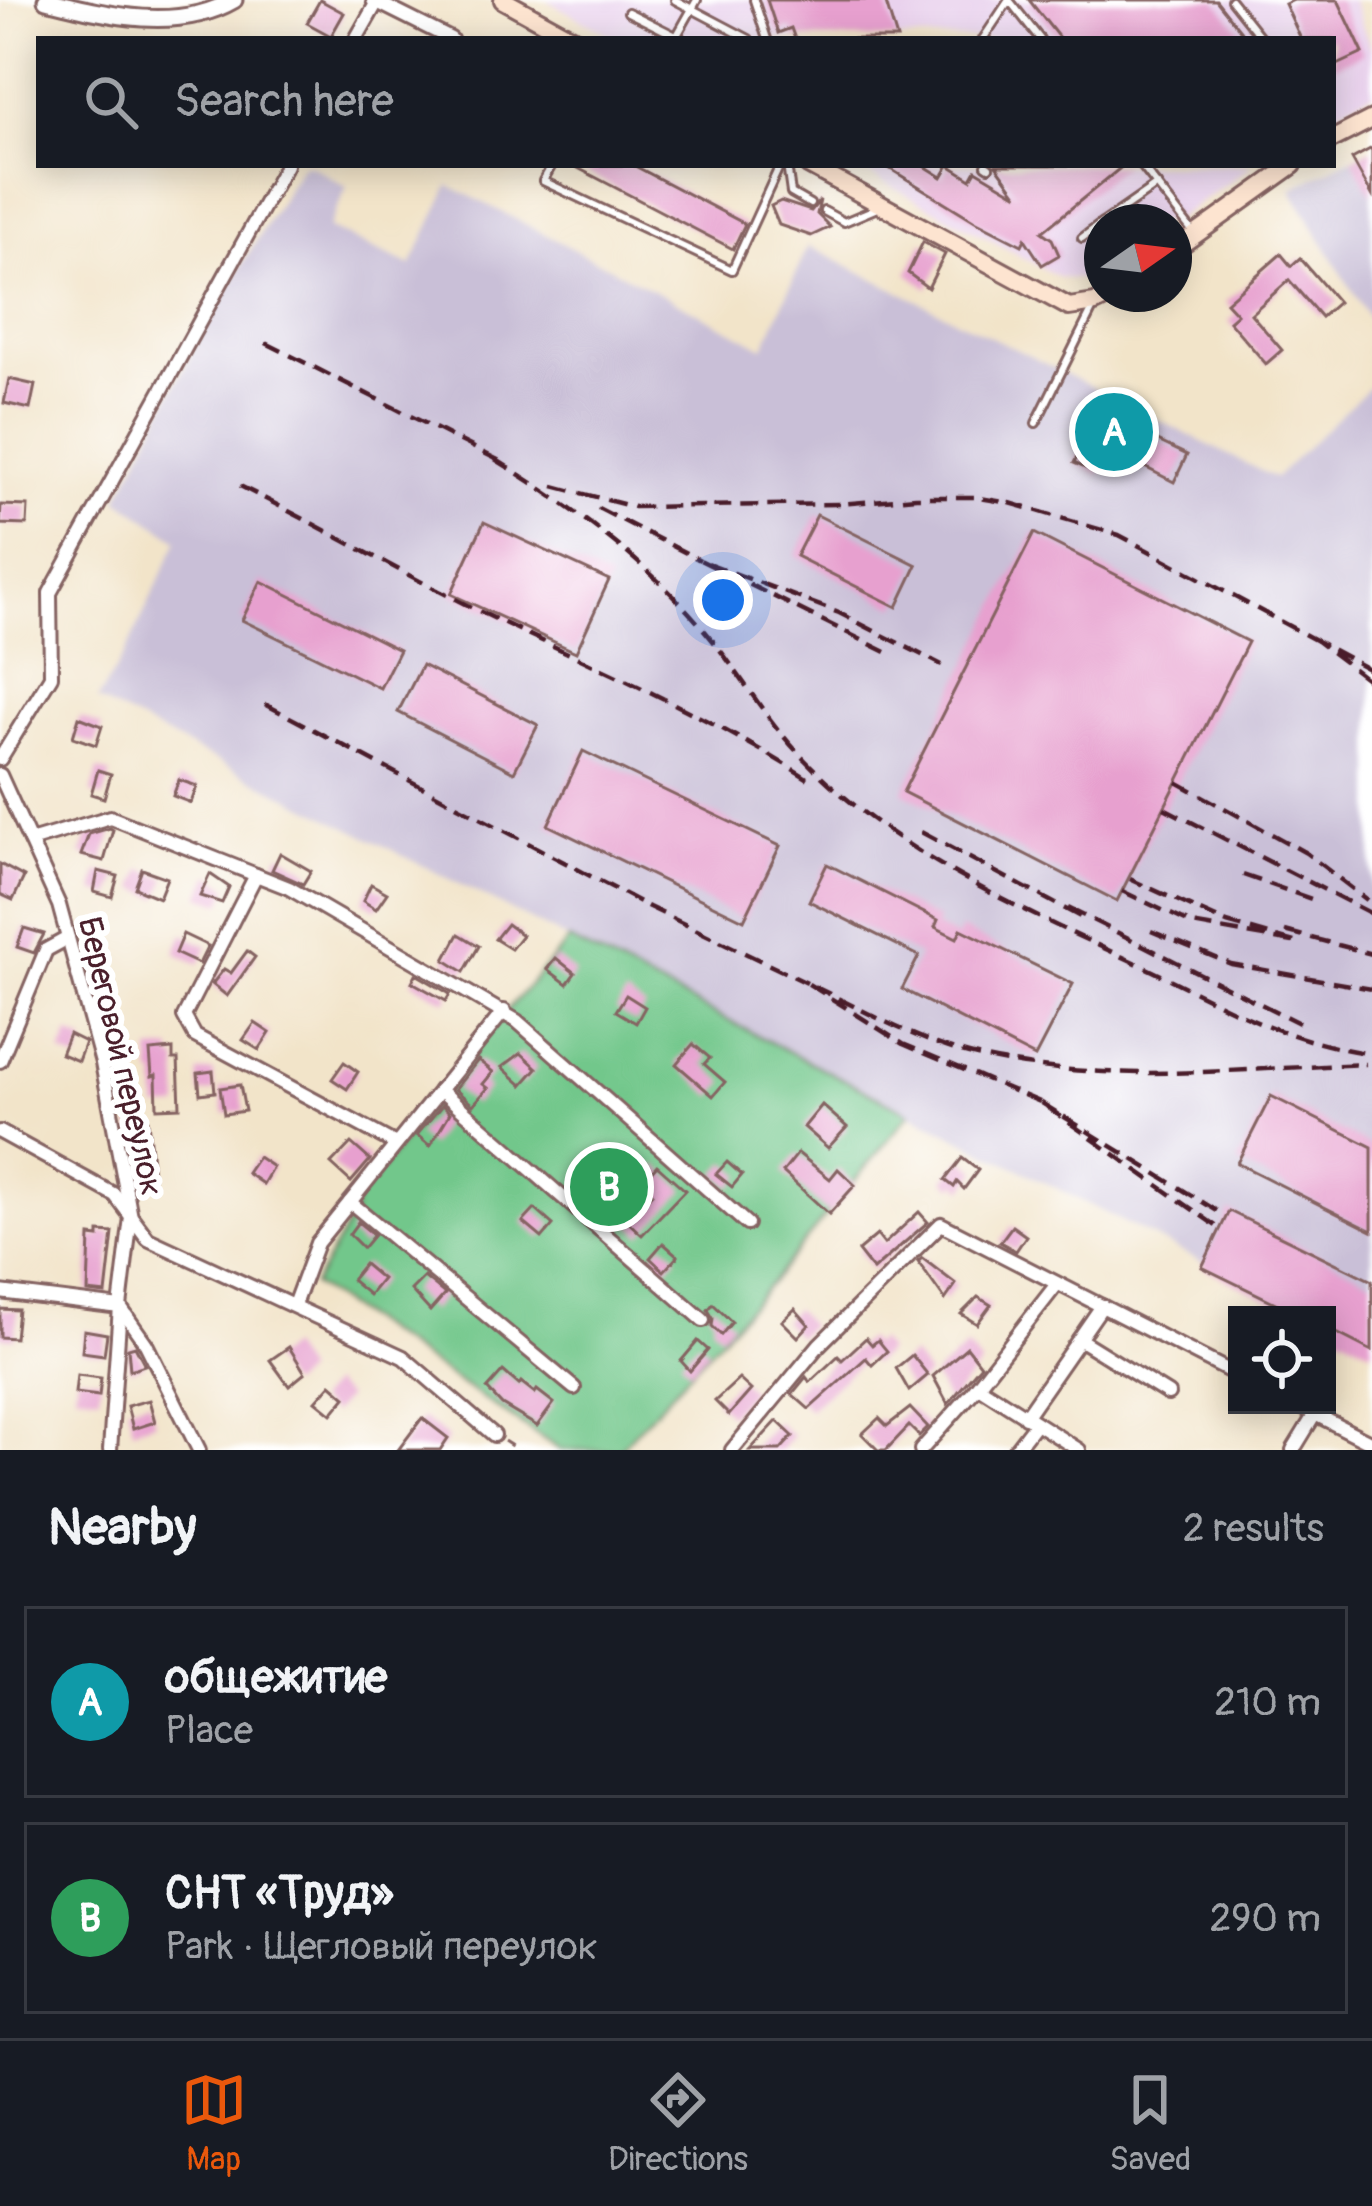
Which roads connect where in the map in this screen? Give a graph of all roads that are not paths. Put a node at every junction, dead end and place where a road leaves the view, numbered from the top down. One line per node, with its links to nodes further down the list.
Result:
1 (46, 0): 2 (street)
2 (235, 0)
3 (502, 0): 14 (main road)
4 (675, 0): 10 (lane)
5 (697, 0): 10 (lane)
6 (754, 0): 18 (lane)
7 (1009, 0): 19 (lane); 20 (lane)
8 (1231, 0): 21 (lane)
9 (375, 1): 12 (street); 13 (street)
10 (692, 9): 16 (lane); 17 (lane)
11 (628, 12): 15 (lane)
12 (358, 36)
13 (445, 36)
14 (568, 36)
15 (674, 36)
16 (679, 36)
17 (743, 36)
18 (766, 36)
19 (985, 36)
20 (1038, 36)
21 (1260, 36)
22 (1372, 119): 23 (main road)
23 (1336, 137)
24 (284, 168): 41 (street)
25 (550, 168): 26 (lane)
26 (782, 168)
27 (784, 168): 32 (lane)
28 (813, 168): 34 (main road)
29 (1143, 168): 31 (lane)
30 (1289, 168): 36 (main road)
31 (1156, 185): 33 (lane); 36 (lane)
32 (811, 204)
33 (1130, 204)
34 (882, 206): 35 (lane); 38 (main road)
35 (824, 211)
36 (1195, 235): 37 (main road)
37 (1192, 237)
38 (1084, 305)
39 (1092, 312): 40 (lane)
40 (1036, 423)
41 (0, 759)
42 (0, 775): 43 (street, Береговой переулок)
43 (30, 841): 44 (street); 45 (street, Береговой переулок)
44 (256, 875): 46 (street); 50 (street)
45 (68, 938): 47 (street); 52 (street, Береговой переулок)
46 (504, 1011): 48 (street); 53 (street)
47 (0, 1060)
48 (440, 1090): 50 (street); 59 (street)
49 (0, 1132): 52 (street)
50 (394, 1143): 51 (street)
51 (350, 1202): 56 (street); 63 (street)
52 (131, 1217): 56 (street); 58 (street, Береговой переулок)
53 (747, 1224)
54 (1057, 1284): 57 (street); 62 (street); 71 (street)
55 (0, 1292): 58 (street)
56 (294, 1305): 67 (street)
57 (1102, 1306): 60 (street); 61 (street)
58 (120, 1307): 69 (street, Береговой переулок); 70 (street)
59 (703, 1321)
60 (1079, 1339): 64 (street); 66 (street)
61 (1228, 1370)
62 (977, 1386): 66 (street); 72 (street)
63 (574, 1388)
64 (1168, 1394)
65 (1315, 1414): 68 (street); 75 (street)
66 (1030, 1420): 73 (street); 74 (street)
67 (494, 1435)
68 (1372, 1443)
69 (110, 1450)
70 (199, 1450)
71 (732, 1450)
72 (921, 1450)
73 (1015, 1450)
74 (1079, 1450)
75 (1293, 1450)

